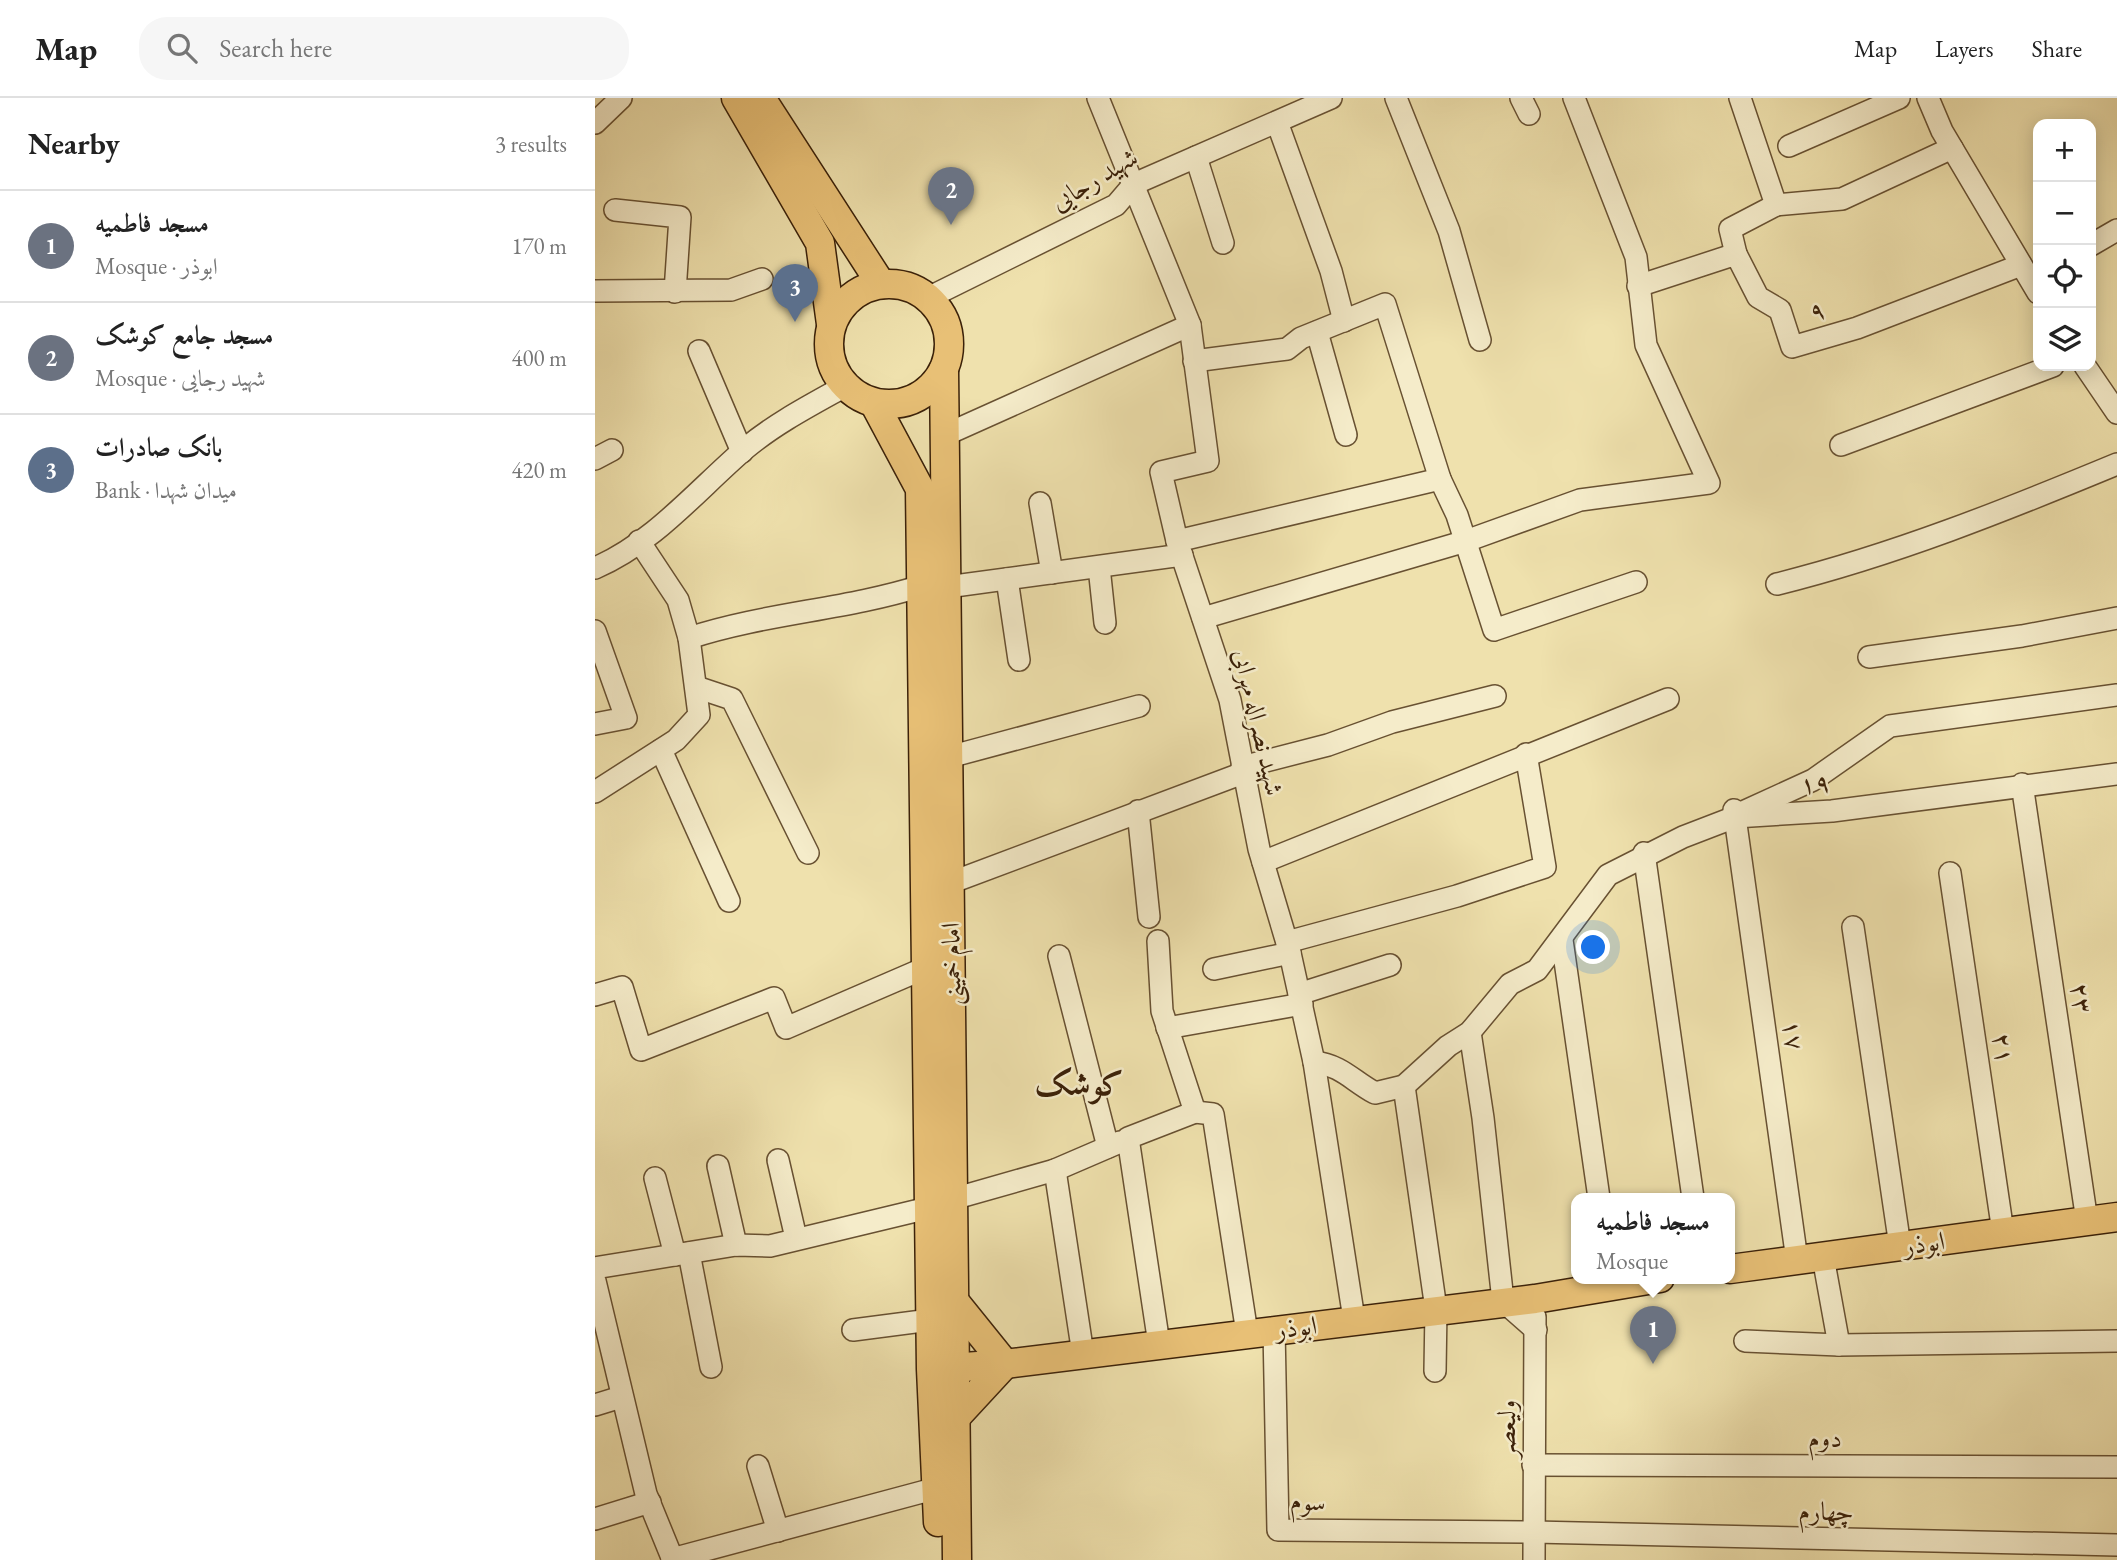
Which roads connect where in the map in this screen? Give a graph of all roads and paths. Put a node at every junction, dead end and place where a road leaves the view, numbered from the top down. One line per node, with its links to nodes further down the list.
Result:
1 (621, 98): 12 (street)
2 (736, 98): 31 (main road)
3 (761, 98): 25 (main road)
4 (1098, 98): 16 (street, شهید نصراله مهرابی)
5 (1395, 98): 34 (street)
6 (1574, 98): 26 (street)
7 (1740, 98): 17 (street)
8 (1899, 98): 13 (street)
9 (1928, 98): 14 (street)
10 (1324, 99): 11 (street, شهید رجایی)
11 (1277, 122): 15 (street, شهید رجایی); 30 (street)
12 (595, 123)
13 (1789, 146)
14 (1952, 148): 17 (street); 23 (street)
15 (1196, 157): 16 (street, شهید رجایی); 21 (street)
16 (1134, 184): 29 (street, شهید رجایی); 32 (street, شهید نصراله مهرابی)
17 (1776, 205): 22 (street)
18 (615, 210): 28 (street)
19 (2117, 230): 20 (street)
20 (2096, 242)
21 (1223, 243)
22 (1736, 254): 23 (street, ۹); 26 (street)
23 (2032, 278)
24 (762, 279): 28 (street)
25 (881, 284): 29 (main road); 31 (main road)
26 (1639, 286): 51 (street)
27 (595, 291): 28 (street)
28 (674, 292)
29 (928, 298): 37 (main road)
30 (1343, 321): 33 (street); 48 (street)
31 (831, 324): 40 (main road)
32 (1191, 325): 36 (street, شهید نصراله مهرابی); 43 (street)
33 (1317, 332): 36 (street); 44 (street)
34 (1480, 340)
35 (699, 351): 46 (street)
36 (1193, 360): 52 (street, شهید نصراله مهرابی)
37 (944, 369): 41 (main road); 43 (main road, امام خمینی)
38 (2040, 371): 45 (street)
39 (2088, 371): 42 (street)
40 (845, 386): 41 (main road); 46 (street)
41 (874, 403): 59 (main road, امام خمینی)
42 (2117, 413)
43 (945, 435): 59 (main road, امام خمینی)
44 (1346, 435)
45 (1841, 445)
46 (742, 452): 50 (street)
47 (2117, 464): 58 (street)
48 (1440, 479): 51 (street); 52 (street)
49 (1040, 503): 55 (street)
50 (639, 541): 54 (street); 64 (street)
51 (1466, 541): 57 (street); 60 (street)
52 (1179, 548): 53 (street); 60 (street, شهید نصراله مهرابی)
53 (1099, 567): 55 (street); 62 (street)
54 (595, 568)
55 (1052, 573): 56 (street)
56 (1007, 579): 59 (street); 66 (street)
57 (1636, 582)
58 (1777, 584)
59 (934, 586): 64 (street); 75 (main road, امام خمینی); 95 (main road, امام خمینی)
60 (1203, 618): 76 (street, شهید نصراله مهرابی)
61 (2117, 618): 65 (street)
62 (1105, 623)
63 (595, 631): 72 (street)
64 (689, 638): 67 (street)
65 (1869, 657)
66 (1019, 660)
67 (696, 687): 73 (street); 82 (street)
68 (2117, 695): 81 (street)
69 (1495, 696): 76 (street)
70 (1668, 699): 74 (street)
71 (1139, 706): 75 (street)
72 (595, 724)
73 (661, 750): 79 (street); 87 (street)
74 (1525, 754): 84 (street); 92 (street)
75 (949, 757): 86 (main road, امام خمینی)
76 (1242, 770): 80 (street); 84 (street, شهید نصراله مهرابی)
77 (2117, 774): 78 (street, ۱۹)
78 (2022, 784): 81 (street, ۱۹); 114 (street, ۲۳)
79 (595, 792)
80 (1138, 811): 86 (street); 88 (street)
81 (1734, 813): 83 (street, ۱۹); 120 (street, ۱۷)
82 (808, 853)
83 (1644, 856): 90 (street, ۱۹); 111 (street)
84 (1263, 862): 92 (street, شهید نصراله مهرابی)
85 (1950, 873): 115 (street, ۲۱)
86 (950, 883): 112 (main road, امام خمینی)
87 (729, 901)
88 (1149, 917)
89 (1853, 927): 118 (street)
90 (1562, 940): 100 (street, ۱۹); 110 (street)
91 (1158, 941): 99 (street)
92 (1289, 947): 96 (street); 98 (street, شهید نصراله مهرابی)
93 (1059, 956): 105 (street)
94 (1390, 965): 98 (street)
95 (925, 968): 97 (street); 112 (main road, امام خمینی)
96 (1214, 969)
97 (595, 995)
98 (1300, 999): 99 (street); 101 (street, شهید نصراله مهرابی)
99 (1167, 1028): 103 (street)
100 (1470, 1032): 102 (street, ۱۹); 126 (street)
101 (1314, 1062): 102 (street); 129 (street, شهید نصراله مهرابی)
102 (1404, 1086): 128 (street)
103 (1204, 1113): 104 (street); 134 (street)
104 (1128, 1139): 105 (street); 137 (street)
105 (1108, 1147): 108 (street)
106 (778, 1160): 116 (street)
107 (718, 1166): 117 (street)
108 (1055, 1170): 112 (street); 139 (street)
109 (655, 1178): 119 (street)
110 (1598, 1193)
111 (1692, 1193)
112 (941, 1204): 116 (street); 127 (main road, امام خمینی); 130 (main road, امام خمینی)
113 (2117, 1217): 114 (main road, ابوذر)
114 (2087, 1221): 115 (main road, ابوذر)
115 (2003, 1232): 118 (main road, ابوذر)
116 (796, 1238): 117 (street)
117 (736, 1245): 119 (street)
118 (1900, 1246): 120 (main road, ابوذر)
119 (682, 1254): 121 (street); 141 (street)
120 (1810, 1259): 122 (main road, ابوذر); 138 (street, ۱۷)
121 (595, 1268)
122 (1735, 1268)
123 (595, 1281): 144 (street)
124 (1598, 1284): 125 (main road, ابوذر)
125 (1535, 1299): 126 (main road, ابوذر); 133 (street, ولیعصر)
126 (1503, 1301): 128 (main road, ابوذر); 133 (street)
127 (955, 1303): 140 (main road); 142 (main road, امام خمینی)
128 (1436, 1309): 129 (main road, ابوذر); 143 (street)
129 (1354, 1319): 131 (main road, ابوذر)
130 (930, 1320): 132 (street); 142 (main road, امام خمینی)
131 (1274, 1329): 134 (main road, ابوذر); 154 (street, سوم)
132 (853, 1330)
133 (1536, 1330): 147 (street, ولیعصر)
134 (1247, 1333): 137 (main road, ابوذر)
135 (1745, 1340): 138 (street)
136 (2117, 1341): 138 (street)
137 (1160, 1344): 139 (main road, ابوذر)
138 (1839, 1345)
139 (1083, 1354): 140 (main road, ابوذر)
140 (1005, 1364): 142 (main road, ابوذر); 146 (main road)
141 (711, 1367)
142 (943, 1368): 146 (main road, امام خمینی); 150 (main road, امام خمینی)
143 (1435, 1371)
144 (621, 1397): 145 (street); 151 (street)
145 (595, 1405)
146 (956, 1417): 158 (main road, امام خمینی)
147 (1533, 1465): 149 (street, دوم); 154 (street, ولیعصر)
148 (758, 1466): 153 (street)
149 (2117, 1467)
150 (937, 1488): 153 (street); 157 (main road, امام خمینی)
151 (650, 1502): 152 (street); 156 (street)
152 (595, 1519)
153 (778, 1531): 156 (street)
154 (1534, 1532): 155 (street, چهارم); 159 (street, ولیعصر)
155 (2117, 1545)
156 (672, 1559)
157 (938, 1560)
158 (957, 1560)
159 (1534, 1560)

